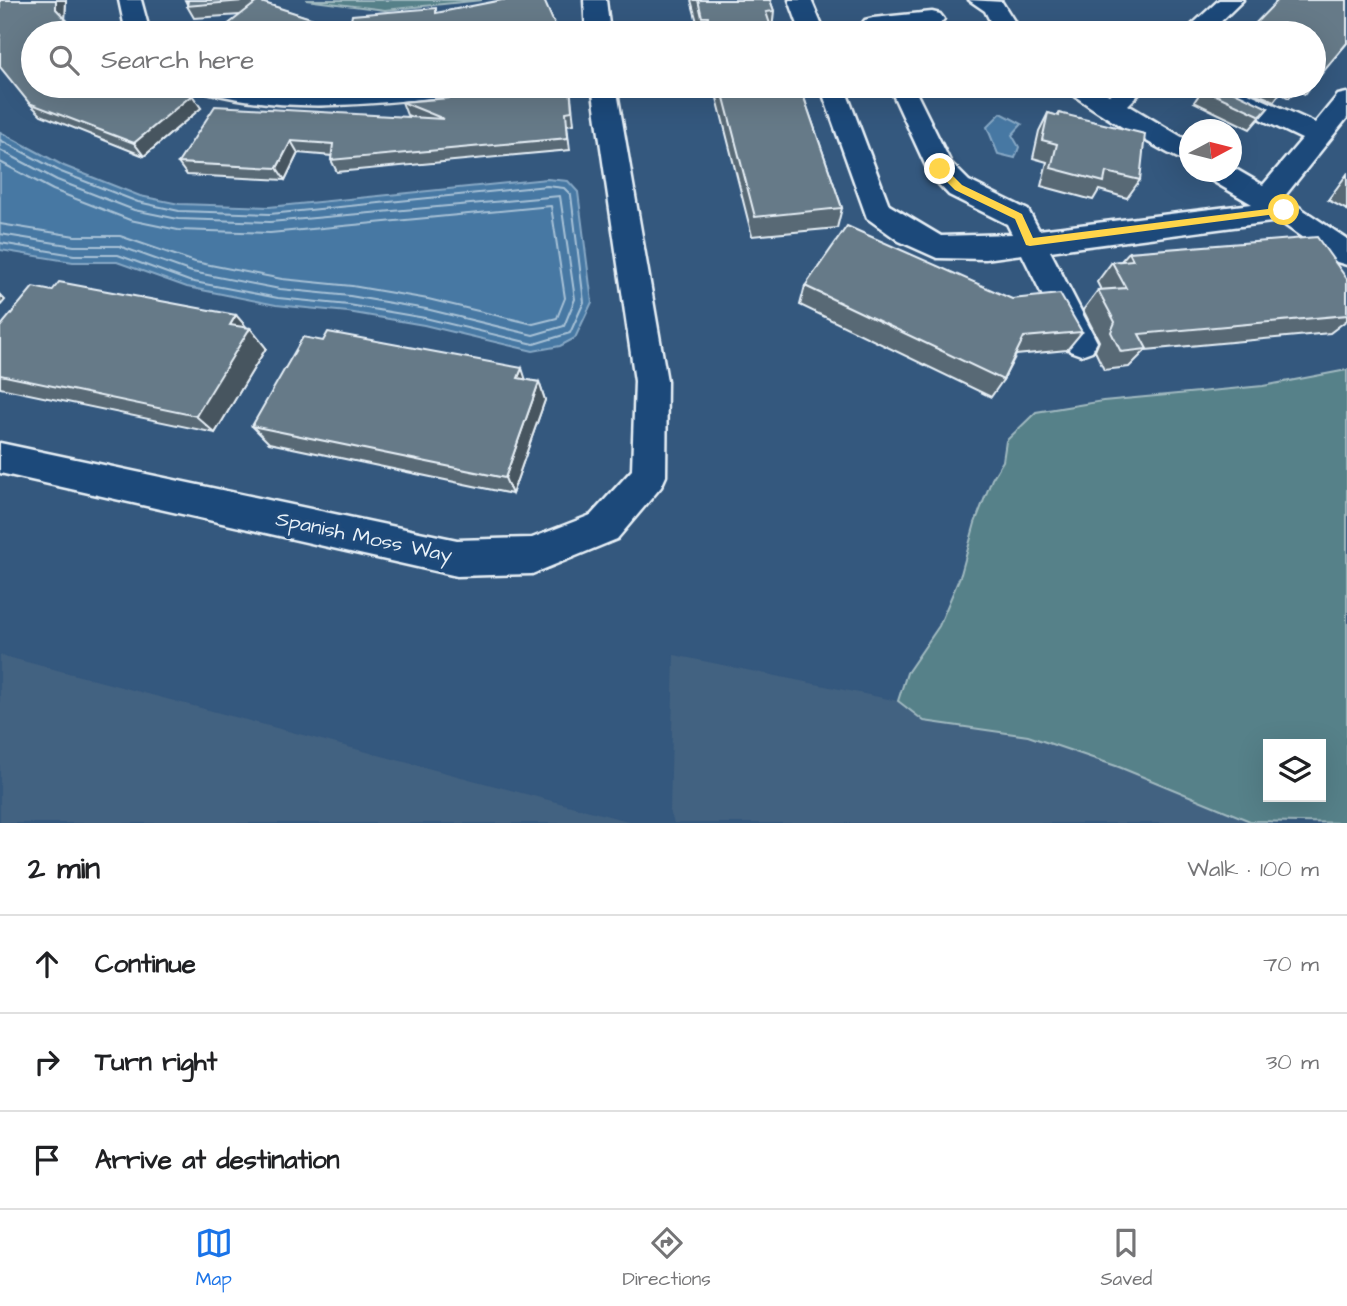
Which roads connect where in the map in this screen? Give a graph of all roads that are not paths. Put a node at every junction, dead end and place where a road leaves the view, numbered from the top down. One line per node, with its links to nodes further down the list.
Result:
1 (130, 0): 8 (street)
2 (595, 0): 9 (street)
3 (800, 0): 10 (street)
4 (862, 0): 11 (street)
5 (980, 0): 13 (street)
6 (1232, 0): 14 (street)
7 (941, 18): 12 (street)
8 (135, 21)
9 (597, 21)
10 (808, 21)
11 (871, 21)
12 (923, 21)
13 (1002, 21)
14 (1208, 21)
15 (263, 98): 16 (street)
16 (311, 98)
17 (606, 98): 32 (street, Spanish Moss Way)
18 (836, 98): 29 (street)
19 (907, 98): 29 (street)
20 (1095, 98): 24 (street)
21 (1121, 98): 24 (street)
22 (1238, 98): 25 (street)
23 (1347, 101): 25 (street)
24 (1110, 107): 26 (street)
25 (1319, 136): 28 (street)
26 (1179, 148)
27 (1236, 182): 28 (street)
28 (1275, 205): 29 (street); 30 (street)
29 (1030, 242): 31 (street)
30 (1347, 254)
31 (1081, 342)
32 (0, 458)

